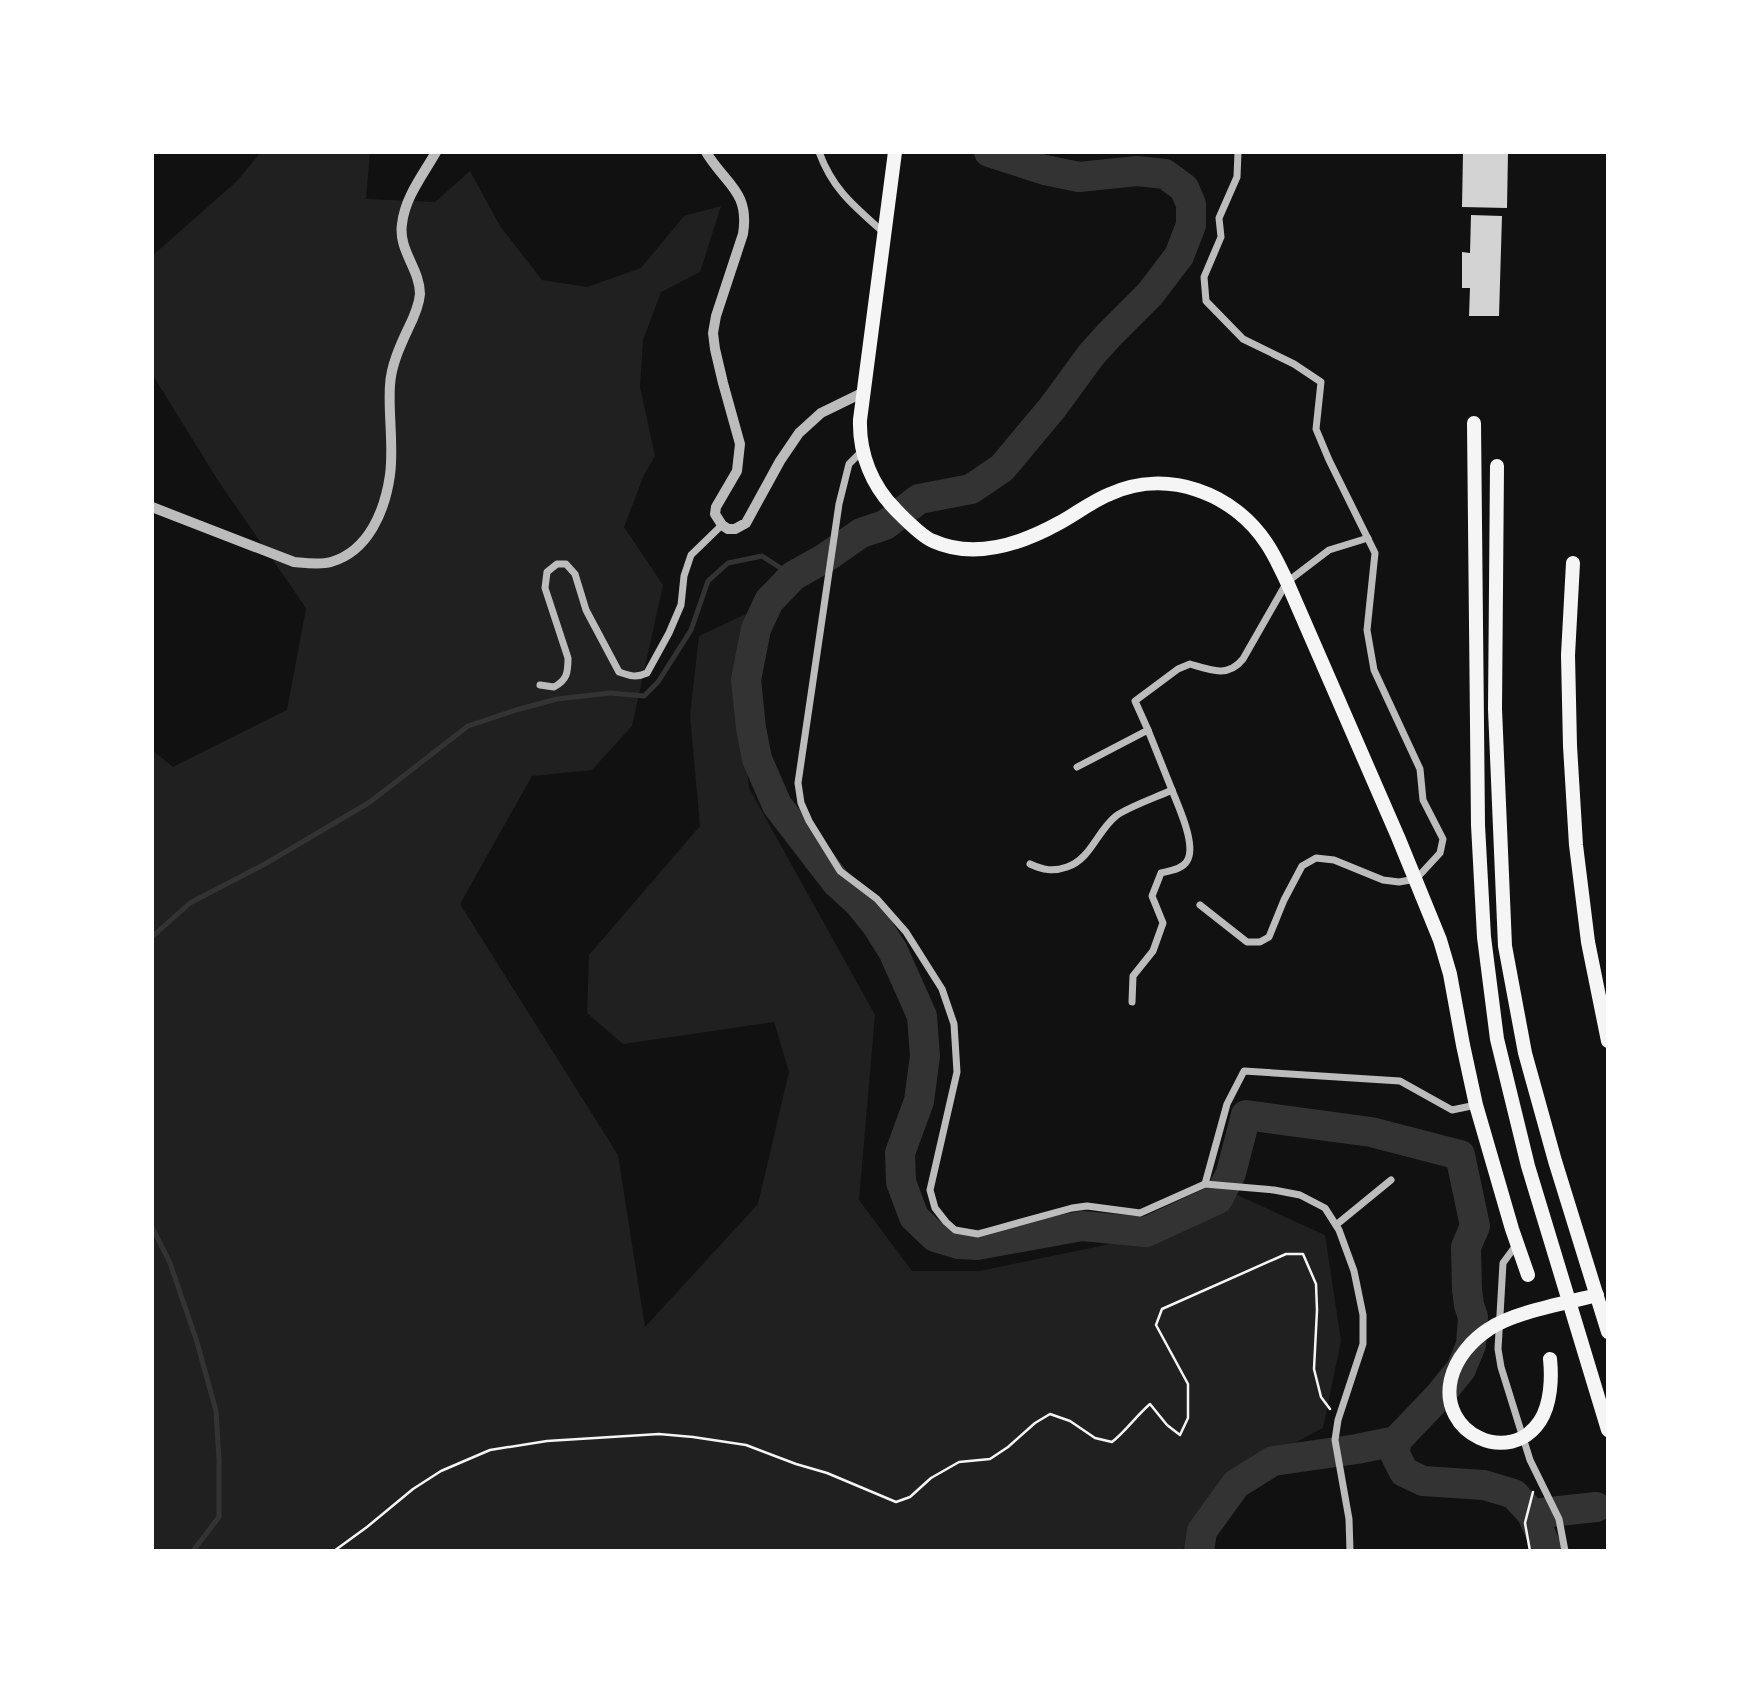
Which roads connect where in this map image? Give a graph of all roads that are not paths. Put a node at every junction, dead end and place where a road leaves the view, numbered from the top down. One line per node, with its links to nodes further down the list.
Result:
1 (436, 152): 11 (street)
2 (706, 152): 12 (street)
3 (819, 152): 6 (street)
4 (895, 152): 6 (highway)
5 (1238, 152): 13 (street)
6 (885, 234): 7 (highway)
7 (862, 393): 9 (highway); 12 (street)
8 (1474, 423): 32 (highway)
9 (862, 452): 15 (highway); 27 (street)
10 (1497, 466): 31 (highway)
11 (152, 507)
12 (722, 525): 16 (street)
13 (1368, 538): 15 (street); 21 (street)
14 (1573, 563): 24 (highway)
15 (1287, 582): 17 (street); 21 (highway)
16 (540, 685)
17 (1148, 730): 18 (street); 19 (street)
18 (1077, 767)
19 (1172, 790): 20 (street); 23 (street)
20 (1030, 864)
21 (1416, 879): 22 (street); 25 (highway)
22 (1200, 905)
23 (1132, 1002)
24 (1608, 1041)
25 (1476, 1105): 27 (street); 29 (highway)
26 (1391, 1180): 28 (street)
27 (1205, 1184): 28 (street)
28 (1336, 1225): 36 (street)
29 (1517, 1244): 30 (highway); 37 (street)
30 (1528, 1275)
31 (1602, 1294): 32 (highway); 33 (highway)
32 (1570, 1302): 34 (highway); 35 (highway)
33 (1608, 1332)
34 (1550, 1359)
35 (1608, 1430)
36 (1350, 1551)
37 (1565, 1551)

